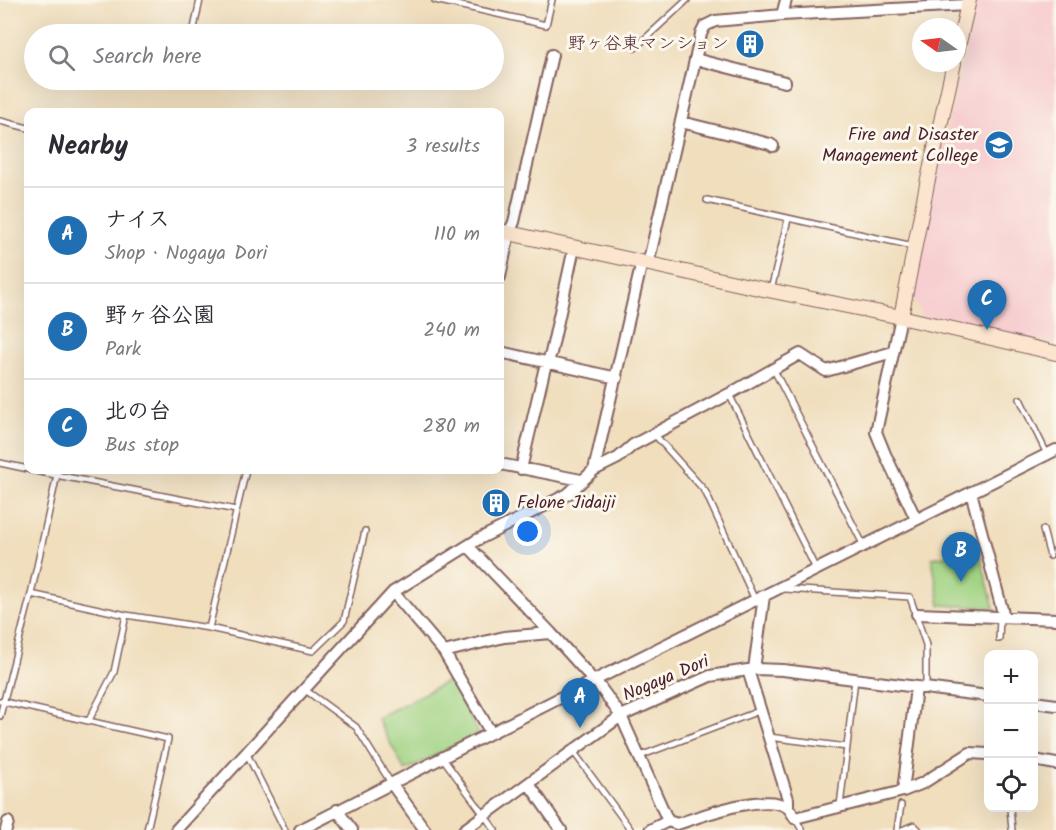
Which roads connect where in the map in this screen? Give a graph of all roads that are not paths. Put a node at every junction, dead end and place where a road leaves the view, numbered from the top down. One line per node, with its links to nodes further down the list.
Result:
1 (200, 0): 9 (lane)
2 (435, 0): 3 (lane)
3 (552, 0)
4 (687, 0): 10 (lane)
5 (786, 0): 7 (street)
6 (968, 3): 7 (street); 8 (street)
7 (782, 15): 12 (street)
8 (965, 18)
9 (195, 24)
10 (635, 48)
11 (552, 55): 21 (street)
12 (696, 59): 14 (street); 16 (street)
13 (952, 72): 22 (street)
14 (785, 82)
15 (0, 121): 17 (lane)
16 (681, 122): 18 (street); 24 (street)
17 (24, 127)
18 (773, 146)
19 (707, 200): 20 (lane)
20 (788, 219): 22 (lane); 25 (lane)
21 (504, 232): 23 (street)
22 (914, 246): 26 (street)
23 (574, 248): 24 (street); 30 (street)
24 (645, 263): 25 (street); 32 (street)
25 (771, 291): 26 (street)
26 (900, 317): 27 (street); 29 (street)
27 (893, 352): 31 (street); 48 (street)
28 (504, 353): 30 (street)
29 (1056, 353)
30 (548, 363): 32 (street); 40 (street)
31 (774, 370): 33 (street); 54 (lane)
32 (616, 378): 41 (street)
33 (729, 394): 35 (street); 56 (lane)
34 (1020, 399): 36 (lane)
35 (655, 435): 41 (street); 60 (lane)
36 (1052, 452): 46 (street)
37 (0, 463): 39 (lane)
38 (504, 465): 40 (street)
39 (24, 468)
40 (521, 469): 45 (street)
41 (594, 470): 45 (street)
42 (57, 474): 59 (lane)
43 (62, 474): 47 (lane)
44 (245, 474): 47 (lane)
45 (581, 480): 53 (street)
46 (971, 492): 48 (street); 63 (street)
47 (236, 510): 65 (lane)
48 (916, 519): 54 (street)
49 (1043, 530): 52 (lane)
50 (366, 531): 65 (lane)
51 (1056, 543): 52 (lane)
52 (1048, 544): 55 (lane)
53 (468, 546): 58 (street); 66 (street)
54 (864, 546): 56 (street)
55 (1050, 556)
56 (816, 569): 57 (street)
57 (779, 588): 60 (street); 61 (lane)
58 (393, 592): 68 (street); 73 (street)
59 (31, 594): 62 (lane); 75 (lane)
60 (760, 598): 69 (street); 71 (street)
61 (917, 614): 63 (street); 72 (lane)
62 (126, 615): 65 (lane); 81 (lane)
63 (1002, 616): 64 (street); 67 (lane)
64 (1056, 619)
65 (209, 628)
66 (551, 633): 68 (street); 71 (street)
67 (999, 639)
68 (444, 652): 82 (street)
69 (751, 669): 70 (street, Nogaya Dori); 78 (street); 80 (street, Nogaya Dori)
70 (855, 679): 72 (street, Nogaya Dori); 84 (lane)
71 (593, 681): 80 (street); 82 (street)
72 (921, 688): 74 (street, Nogaya Dori); 94 (street)
73 (304, 689): 86 (street); 92 (lane)
74 (984, 696)
75 (2, 701): 79 (lane); 81 (lane)
76 (1038, 703): 77 (street)
77 (1056, 705)
78 (759, 711): 83 (street); 88 (lane)
79 (0, 716)
80 (621, 716): 85 (street, Nogaya Dori); 88 (street)
81 (89, 720): 103 (lane)
82 (491, 733): 89 (street)
83 (769, 737): 84 (lane); 97 (street)
84 (847, 747): 96 (lane)
85 (573, 751): 93 (street, Nogaya Dori); 112 (lane)
86 (246, 753): 104 (street); 105 (lane)
87 (984, 754): 94 (street)
88 (640, 756): 102 (street)
89 (442, 757): 92 (street); 100 (lane)
90 (1038, 761): 91 (street)
91 (1056, 764)
92 (391, 783): 98 (street); 108 (street)
93 (530, 783): 100 (street, Nogaya Dori); 111 (street)
94 (903, 791): 96 (street)
95 (901, 805): 115 (lane)
96 (840, 806): 101 (street)
97 (788, 807): 101 (street); 102 (street)
98 (337, 810): 106 (street); 107 (street)
99 (1010, 812): 118 (lane)
100 (484, 815): 109 (street, Nogaya Dori); 110 (lane)
101 (795, 819): 114 (lane)
102 (675, 825): 113 (street)
103 (147, 830)
104 (176, 830)
105 (285, 830)
106 (300, 830)
107 (352, 830)
108 (425, 830)
109 (464, 830)
110 (495, 830)
111 (561, 830)
112 (631, 830)
113 (650, 830)
114 (802, 830)
115 (897, 830)
116 (902, 830): 117 (lane)
117 (919, 830)
118 (1012, 830)

